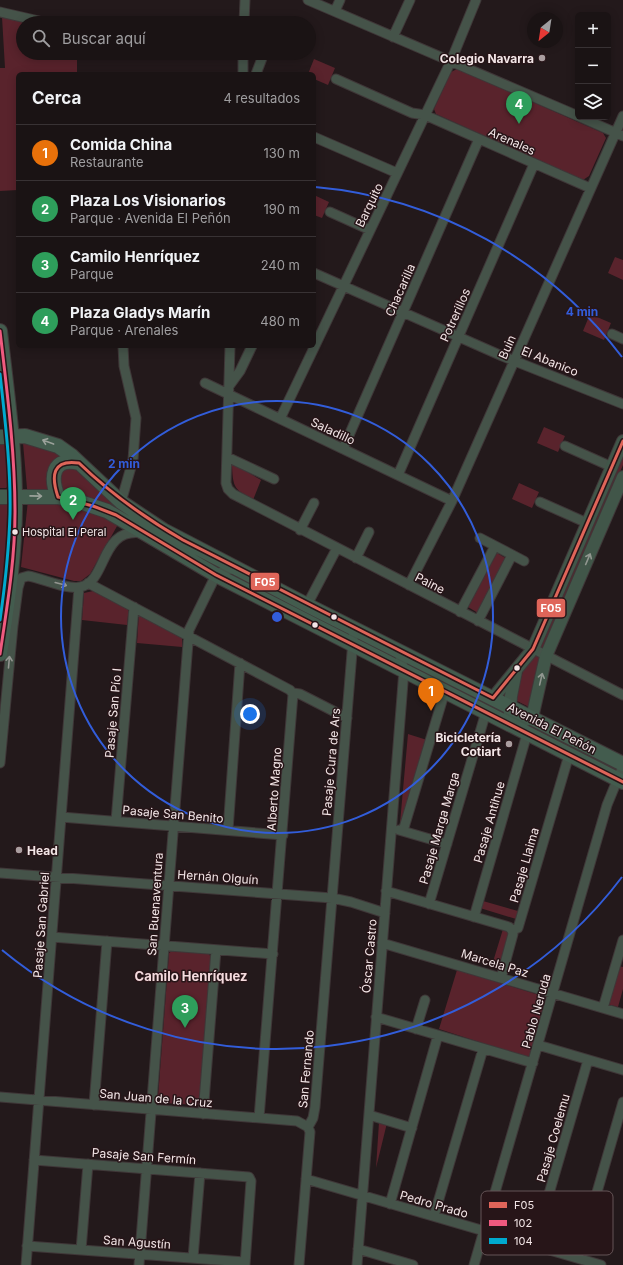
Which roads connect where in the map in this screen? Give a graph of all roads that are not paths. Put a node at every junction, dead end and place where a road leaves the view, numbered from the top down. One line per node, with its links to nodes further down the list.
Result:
1 (245, 0): 9 (street)
2 (308, 0): 6 (street)
3 (340, 0): 6 (street)
4 (410, 0): 10 (street)
5 (476, 0): 13 (street, Barquito)
6 (335, 11): 10 (street)
7 (0, 12): 8 (street)
8 (17, 16)
9 (244, 16)
10 (393, 37): 13 (street)
11 (243, 60): 14 (street)
12 (261, 60): 15 (street)
13 (451, 61): 17 (street, Barquito); 18 (street)
14 (243, 72)
15 (257, 72)
16 (336, 79): 17 (street, Arenales)
17 (425, 115): 23 (street, Arenales); 25 (street, Barquito)
18 (575, 115)
19 (623, 116): 21 (street, Buin)
20 (586, 120): 21 (street)
21 (619, 134): 26 (street, Buin)
22 (316, 138): 25 (street)
23 (479, 139): 24 (street, Arenales); 31 (street, Chacarilla)
24 (534, 164): 26 (street, Arenales); 34 (street, Potrerillos)
25 (397, 173): 28 (street, Barquito)
26 (590, 188): 41 (street, Buin)
27 (330, 212): 28 (street)
28 (370, 230): 30 (street, Barquito)
29 (316, 274): 30 (street, El Abanico)
30 (344, 286): 31 (street, El Abanico); 36 (street, Barquito)
31 (403, 312): 34 (street, El Abanico); 49 (street, Chacarilla)
32 (0, 331): 46 (main road)
33 (612, 334): 35 (street)
34 (459, 336): 41 (street, El Abanico); 53 (street, Potrerillos)
35 (623, 339)
36 (316, 344)
37 (122, 348): 60 (street)
38 (230, 348): 43 (street)
39 (251, 348): 43 (street)
40 (314, 348): 45 (street, Barquito)
41 (514, 360): 44 (street, El Abanico); 59 (street, Buin)
42 (205, 383): 43 (street, Saladillo)
43 (228, 391): 45 (street, Saladillo); 50 (street)
44 (623, 404)
45 (280, 419): 49 (street, Saladillo)
46 (6, 437): 51 (main road, Avenida El Peñón, one-way to 46); 56 (main road)
47 (623, 441): 52 (street)
48 (565, 446): 52 (street)
49 (343, 449): 53 (street, Saladillo)
50 (227, 457): 55 (street); 64 (street, Paine)
51 (79, 463): 58 (main road); 60 (main road, Avenida El Peñón)
52 (612, 467): 63 (street)
53 (398, 475): 59 (street, Saladillo)
54 (623, 477): 88 (street, one-way to 54)
55 (274, 479)
56 (15, 496): 57 (main road, Avenida El Peñón); 58 (main road, Avenida El Peñón, one-way to 58); 87 (main road)
57 (0, 497)
58 (58, 497): 66 (main road, Avenida El Peñón)
59 (452, 501): 76 (street, Buin)
60 (121, 502): 73 (main road, Avenida El Peñón)
61 (540, 502): 63 (street)
62 (314, 503): 64 (street)
63 (587, 523): 86 (street)
64 (300, 530): 69 (street, Paine)
65 (369, 532): 71 (street)
66 (145, 533): 74 (main road, Avenida El Peñón); 75 (street)
67 (480, 538): 68 (street)
68 (495, 546): 70 (street); 80 (street)
69 (337, 548): 71 (street, Paine); 78 (street)
70 (512, 555): 72 (street); 81 (street)
71 (356, 558): 76 (street, Paine)
72 (524, 561)
73 (238, 568): 74 (street); 78 (main road, Avenida El Peñón)
74 (216, 575): 83 (street, San Buenaventura); 84 (main road, Avenida El Peñón)
75 (88, 583): 77 (street); 79 (street)
76 (409, 585): 80 (street, Paine)
77 (79, 587): 103 (street, one-way to 77); 106 (street, Pasaje San Gabriel)
78 (307, 605): 82 (main road, Avenida El Peñón)
79 (134, 607): 83 (street); 107 (street, Pasaje San Pío I)
80 (460, 612): 81 (street, Paine)
81 (478, 621): 86 (street, Paine)
82 (354, 628): 84 (street, Pasaje Cura de Ars); 85 (main road, Avenida El Peñón)
83 (189, 635): 89 (street); 108 (street, San Buenaventura)
84 (352, 645): 90 (main road, Avenida El Peñón); 98 (street, Pasaje Cura de Ars)
85 (398, 649): 90 (street, Óscar Castro); 95 (main road, Avenida El Peñón)
86 (533, 649): 88 (street, Paine); 91 (street)
87 (0, 654)
88 (546, 656): 94 (street, Paine); 99 (street, one-way to 88)
89 (240, 663): 93 (street); 110 (street)
90 (404, 670): 92 (main road, Avenida El Peñón); 109 (street, Óscar Castro)
91 (516, 670): 95 (street); 96 (street)
92 (445, 691): 97 (main road, Avenida El Peñón); 111 (street)
93 (293, 693): 98 (street); 112 (street, Alberto Magno)
94 (623, 695)
95 (494, 698): 96 (main road, Avenida El Peñón)
96 (510, 707): 99 (main road, Avenida El Peñón); 100 (street)
97 (486, 712): 100 (main road, Avenida El Peñón); 113 (street, Pasaje Marga Marga)
98 (347, 718): 119 (street, Pasaje Cura de Ars)
99 (532, 718): 100 (street); 104 (main road, Avenida El Peñón)
100 (509, 725): 101 (main road, Avenida El Peñón)
101 (527, 734): 102 (main road, Avenida El Peñón); 122 (street, Pasaje Antihue)
102 (569, 755): 105 (main road, Avenida El Peñón); 123 (street, Pasaje Llaima)
103 (0, 763)
104 (623, 765): 105 (street, Pablo Neruda)
105 (620, 781): 133 (street, Pablo Neruda)
106 (61, 817): 107 (street, Pasaje San Benito); 115 (street, Pasaje San Gabriel)
107 (116, 821): 108 (street, Pasaje San Benito)
108 (173, 826): 110 (street, Pasaje San Benito); 116 (street, San Buenaventura)
109 (391, 828): 111 (street); 117 (street, Óscar Castro)
110 (228, 830): 112 (street, Pasaje San Benito)
111 (403, 832): 113 (street)
112 (283, 835): 118 (street, Alberto Magno)
113 (447, 844): 120 (street, Pasaje Marga Marga)
114 (0, 873): 115 (street, Hernán Olguín)
115 (56, 877): 116 (street, Hernán Olguín); 124 (street, Pasaje San Gabriel)
116 (168, 886): 118 (street, Hernán Olguín); 128 (street, San Buenaventura)
117 (386, 891): 120 (street); 121 (street, Óscar Castro)
118 (278, 894): 119 (street, Hernán Olguín); 130 (street, Alberto Magno)
119 (332, 898): 121 (street, Hernán Olguín); 153 (street, San Fernando)
120 (429, 904): 122 (street)
121 (385, 913): 127 (street, Óscar Castro)
122 (474, 917): 123 (street)
123 (512, 930): 132 (street, Pasaje Llaima)
124 (52, 937): 126 (street); 146 (street, Pasaje San Gabriel)
125 (623, 940): 131 (street)
126 (107, 941): 128 (street); 148 (street)
127 (382, 943): 132 (street, Marcela Paz); 137 (street, Óscar Castro)
128 (164, 946): 129 (street); 149 (street, San Buenaventura)
129 (216, 950): 130 (street); 150 (street)
130 (273, 954): 152 (street, Alberto Magno)
131 (620, 959): 135 (street)
132 (501, 978): 133 (street, Marcela Paz)
133 (553, 994): 135 (street, Marcela Paz); 140 (street, Pablo Neruda)
134 (425, 1000): 138 (street)
135 (603, 1008): 136 (street, Marcela Paz)
136 (623, 1014)
137 (376, 1017): 138 (street); 151 (street, Óscar Castro)
138 (416, 1029): 139 (street)
139 (438, 1035): 141 (street); 154 (street)
140 (538, 1045): 142 (street); 143 (street, Pablo Neruda)
141 (483, 1049): 143 (street); 165 (street)
142 (588, 1060): 144 (street); 161 (street, Pasaje Coelemu)
143 (533, 1063): 160 (street, Pablo Neruda)
144 (623, 1070)
145 (0, 1097): 146 (street, San Juan de la Cruz)
146 (39, 1100): 148 (street, San Juan de la Cruz); 155 (street, Pasaje San Gabriel)
147 (623, 1102): 162 (street)
148 (94, 1105): 149 (street, San Juan de la Cruz)
149 (151, 1110): 150 (street, San Juan de la Cruz); 157 (street, San Buenaventura)
150 (203, 1114): 152 (street, San Juan de la Cruz)
151 (368, 1115): 154 (street); 163 (street, Óscar Castro)
152 (259, 1118): 153 (street, San Juan de la Cruz)
153 (308, 1127): 159 (street, San Fernando)
154 (412, 1128): 164 (street)
155 (34, 1160): 156 (street, Pasaje San Fermín); 168 (street, Pasaje San Gabriel)
156 (88, 1164): 157 (street, Pasaje San Fermín); 170 (street)
157 (146, 1169): 158 (street, Pasaje San Fermín); 171 (street, San Buenaventura)
158 (200, 1173): 174 (street); 176 (street, Pasaje San Fermín)
159 (306, 1179): 163 (street, Pedro Prado); 179 (street, San Fernando)
160 (496, 1191)
161 (550, 1191)
162 (597, 1191)
163 (362, 1196): 164 (street, Pedro Prado); 169 (street, Óscar Castro)
164 (390, 1204): 165 (street, Pedro Prado)
165 (434, 1216): 166 (street, Pedro Prado)
166 (481, 1230)
167 (481, 1241): 182 (street, Pablo Neruda)
168 (27, 1246): 170 (street, San Agustín); 177 (street, Pasaje San Gabriel)
169 (358, 1249): 180 (street, Óscar Castro); 181 (street)
170 (81, 1250): 171 (street, San Agustín)
171 (140, 1254): 174 (street, San Agustín); 178 (street, San Buenaventura)
172 (567, 1255): 175 (street, Pedro Prado)
173 (579, 1255): 175 (street)
174 (193, 1258): 176 (street, San Agustín)
175 (578, 1258): 183 (street, Pedro Prado)
176 (245, 1264)
177 (26, 1265)
178 (139, 1265)
179 (299, 1265)
180 (357, 1265)
181 (413, 1265)
182 (474, 1265)
183 (601, 1265)

